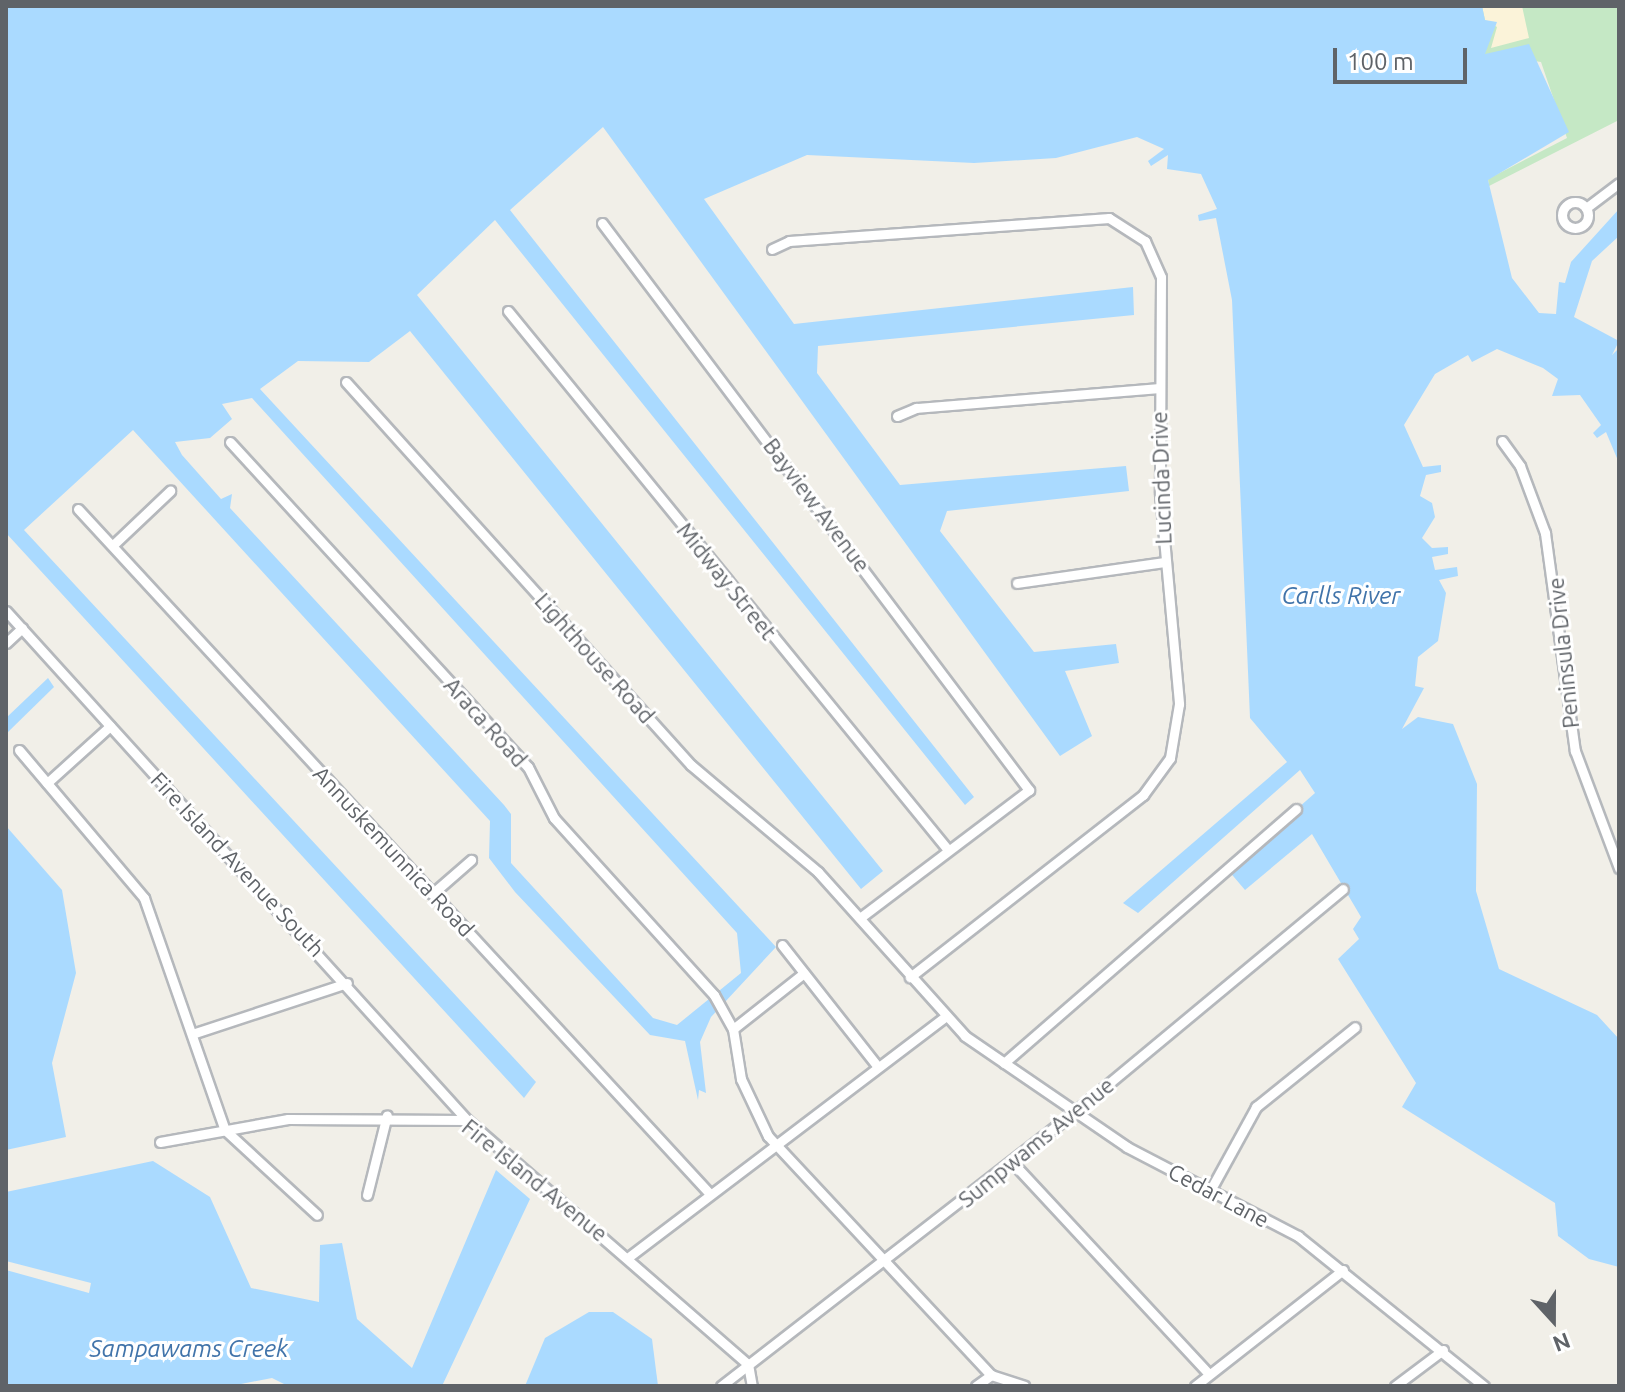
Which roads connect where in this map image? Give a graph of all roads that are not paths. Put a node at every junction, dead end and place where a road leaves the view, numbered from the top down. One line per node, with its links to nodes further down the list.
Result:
1 (1619, 183): 2 (street)
2 (1586, 208)
3 (602, 223): 23 (street, Bayview Avenue)
4 (772, 249): 7 (street, Lucinda Drive)
5 (508, 311): 23 (street, Midway Street)
6 (346, 382): 28 (street, Lighthouse Road)
7 (1158, 388): 8 (street); 14 (street, Lucinda Drive)
8 (897, 416)
9 (1502, 441): 25 (street, Peninsula Drive)
10 (230, 442): 35 (street, Araca Road)
11 (170, 491): 13 (street)
12 (78, 509): 13 (street, Annuskemunnica Road)
13 (113, 545): 27 (street, Annuskemunnica Road)
14 (1164, 562): 15 (street); 31 (street, Lucinda Drive)
15 (1017, 583)
16 (6, 611): 17 (street, Fire Island Avenue South)
17 (22, 628): 18 (street); 19 (street, Fire Island Avenue South)
18 (6, 643)
19 (110, 726): 21 (street); 32 (street, Fire Island Avenue South)
20 (19, 750): 21 (street)
21 (47, 783): 36 (street)
22 (1296, 809): 37 (street)
23 (948, 850): 28 (street)
24 (471, 860): 27 (street)
25 (1619, 868)
26 (1343, 889): 39 (street, Sumpwams Avenue)
27 (432, 894): 47 (street, Annuskemunnica Road)
28 (860, 918): 31 (street, Cedar Lane)
29 (782, 945): 30 (street)
30 (804, 973): 35 (street); 38 (street)
31 (910, 977): 33 (street, Cedar Lane)
32 (347, 983): 36 (street); 41 (street, Fire Island Avenue South)
33 (945, 1017): 37 (street, Cedar Lane); 38 (street)
34 (1355, 1027): 46 (street)
35 (733, 1029): 44 (street, Araca Road)
36 (192, 1034): 42 (street)
37 (1004, 1063): 39 (street, Cedar Lane)
38 (878, 1067): 44 (street)
39 (1072, 1114): 45 (street, Sumpwams Avenue); 46 (street, Cedar Lane)
40 (387, 1115): 41 (street, Fire Island Avenue); 42 (street, Fire Island Avenue); 48 (street)
41 (467, 1120): 50 (street, Fire Island Avenue)
42 (225, 1130): 43 (street, Fire Island Avenue); 49 (street)
43 (160, 1142)
44 (778, 1143): 47 (street); 51 (street, Araca Road)
45 (1012, 1162): 51 (street, Sumpwams Avenue); 55 (street)
46 (1211, 1189): 52 (street, Cedar Lane)
47 (710, 1194): 50 (street)
48 (367, 1195)
49 (317, 1215)
50 (630, 1256): 54 (street, Fire Island Avenue)
51 (885, 1259): 54 (street, Sumpwams Avenue); 56 (street, Araca Road)
52 (1343, 1270): 53 (street, Cedar Lane); 55 (street)
53 (1443, 1350): 62 (street); 63 (street, Cedar Lane)
54 (748, 1364): 57 (street, Sumpwams Avenue); 58 (street)
55 (1209, 1374): 61 (street)
56 (991, 1375): 59 (street); 60 (street)
57 (721, 1386)
58 (752, 1386)
59 (976, 1386)
60 (1024, 1386)
61 (1195, 1386)
62 (1395, 1386)
63 (1484, 1386)

